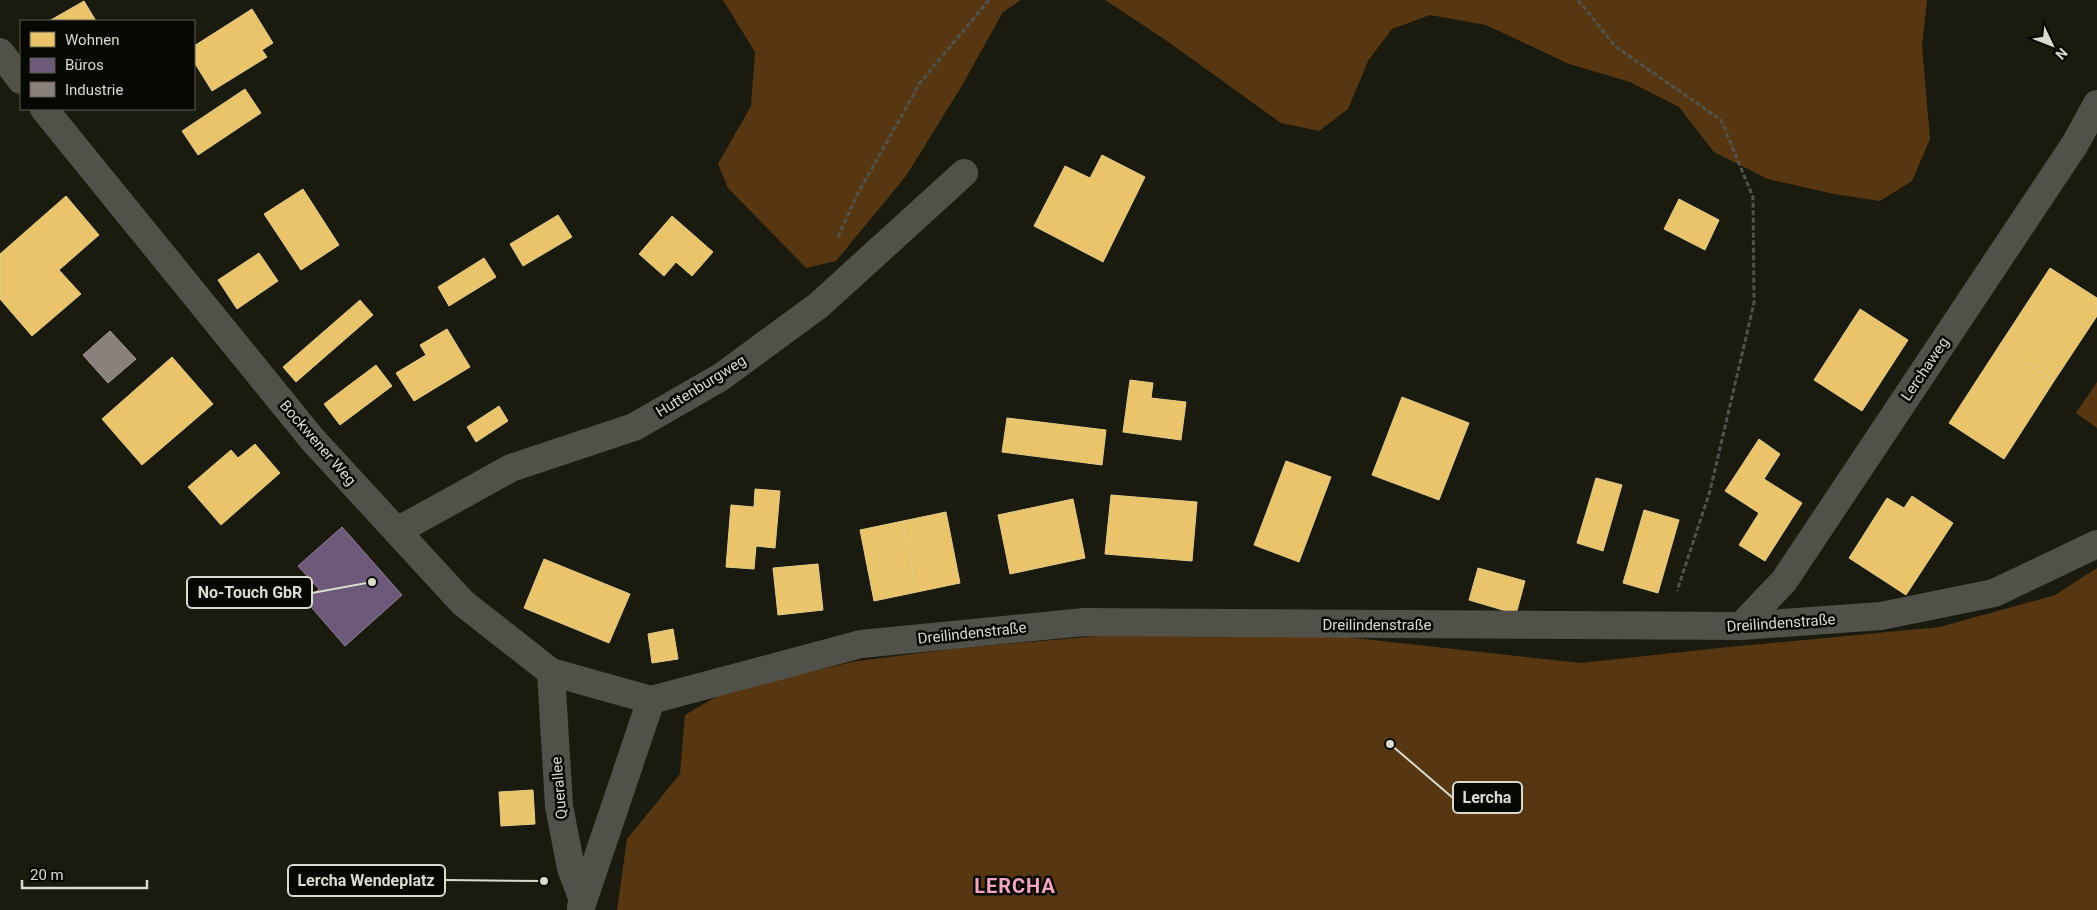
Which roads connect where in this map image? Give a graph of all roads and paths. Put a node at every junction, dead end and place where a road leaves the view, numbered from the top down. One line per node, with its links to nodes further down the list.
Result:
1 (989, 0): 8 (path)
2 (1578, 0): 12 (path)
3 (0, 52): 4 (street)
4 (20, 79)
5 (2097, 104): 11 (street, Lerchaweg)
6 (45, 110): 9 (street, Bockwener Weg)
7 (964, 173): 9 (street, Huttenburgweg)
8 (835, 244)
9 (397, 531): 13 (street, Bockwener Weg)
10 (2097, 544): 11 (street, Dreilindenstraße)
11 (1741, 626): 12 (street, Dreilindenstraße)
12 (1666, 627): 14 (street, Dreilindenstraße)
13 (551, 672): 14 (street, Bockwener Weg); 15 (street, Querallee)
14 (651, 700): 15 (street, Querallee)
15 (582, 905)

